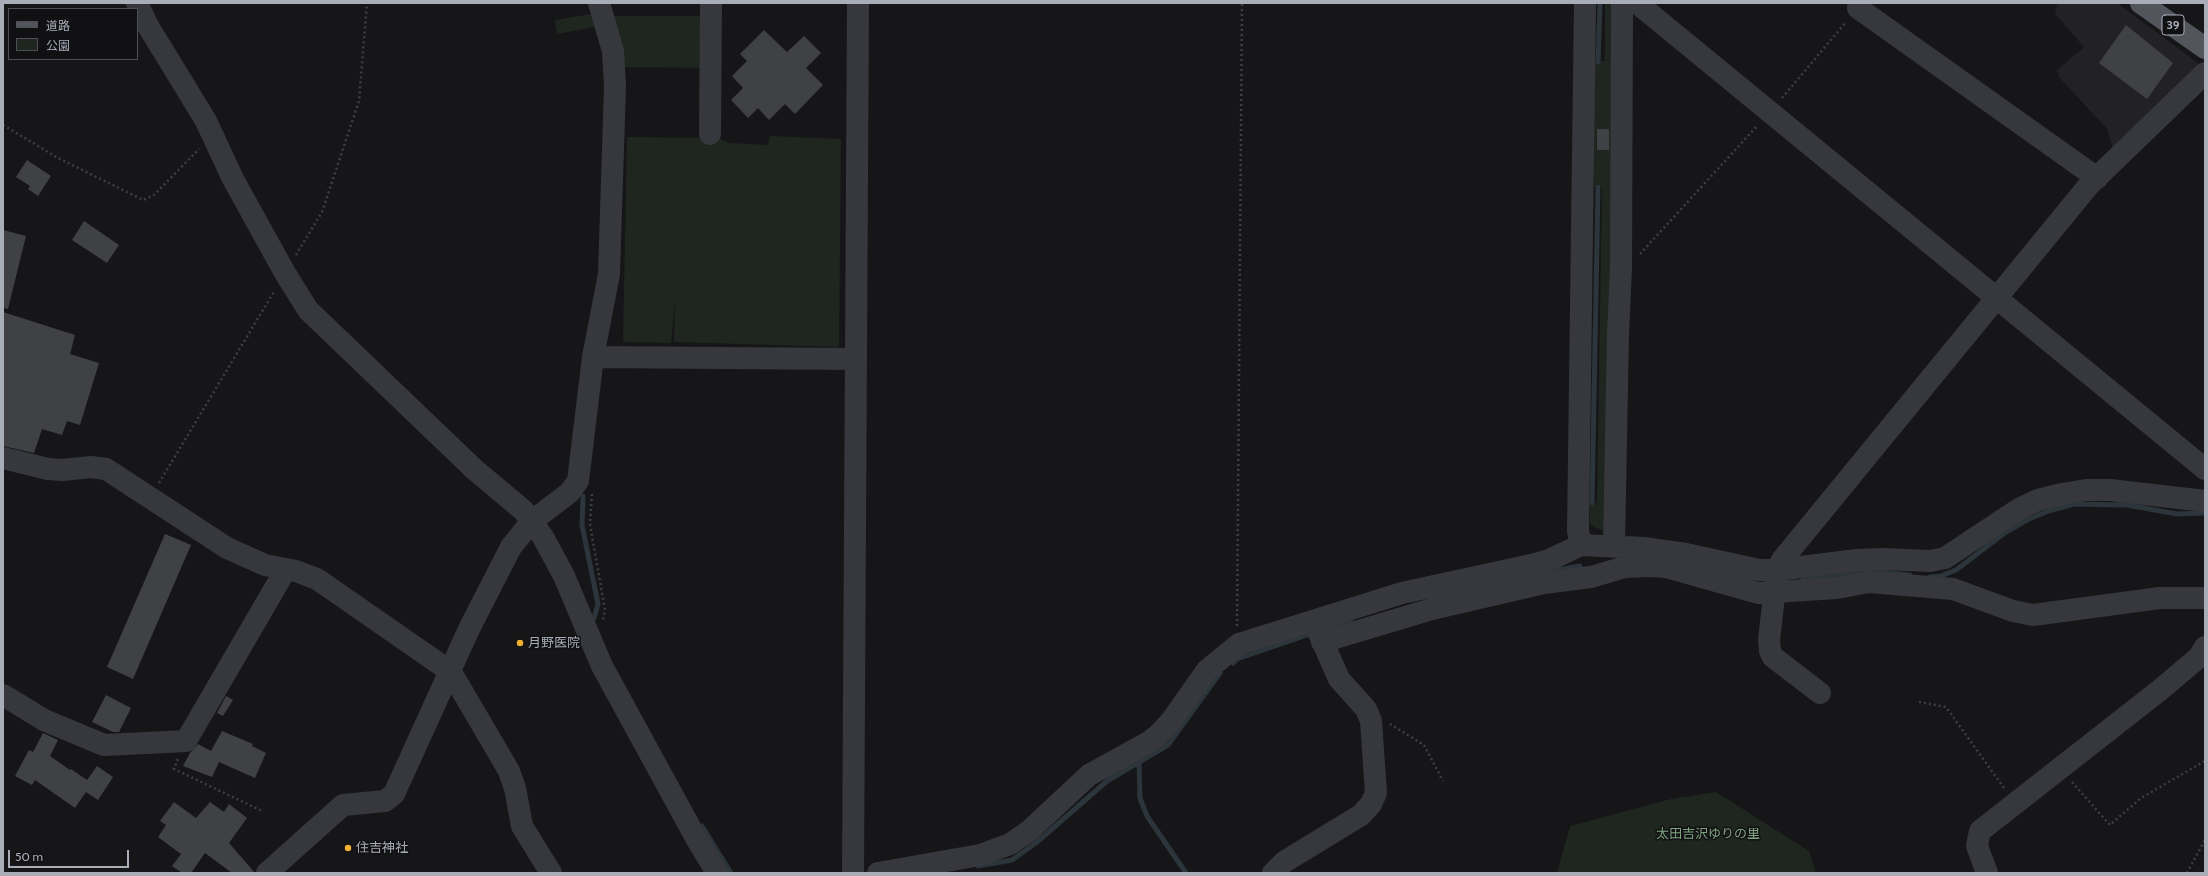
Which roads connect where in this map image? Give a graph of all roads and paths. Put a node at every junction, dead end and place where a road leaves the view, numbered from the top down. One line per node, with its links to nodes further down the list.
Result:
1 (137, 3): 17 (street)
2 (367, 3): 20 (path)
3 (600, 3): 22 (street)
4 (711, 3): 16 (street)
5 (858, 3): 23 (street)
6 (1242, 3): 39 (path)
7 (1585, 3): 30 (street)
8 (1622, 3): 19 (street)
9 (1637, 3): 14 (street)
10 (2141, 3): 12 (main road, 39)
11 (1858, 8): 14 (path); 18 (street)
12 (2205, 48)
13 (2205, 73): 18 (street)
14 (1770, 113): 19 (path); 21 (street)
15 (3, 125): 17 (path)
16 (710, 134)
17 (213, 139): 20 (street)
18 (2097, 178): 21 (street)
19 (1621, 269): 31 (street)
20 (285, 273): 27 (path); 29 (street)
21 (1996, 299): 25 (street); 34 (street)
22 (593, 357): 23 (street); 26 (street)
23 (856, 359): 56 (street)
24 (3, 458): 27 (street)
25 (2205, 469)
26 (578, 481): 29 (street); 37 (path)
27 (150, 498): 32 (street)
28 (2205, 501): 33 (street)
29 (532, 520): 37 (street); 41 (street)
30 (1581, 545): 31 (street); 36 (street)
31 (1614, 545): 34 (street)
32 (286, 569): 41 (street); 46 (street)
33 (1949, 573): 34 (street); 34 (street); 35 (street)
34 (1777, 580): 38 (street); 42 (street)
35 (2205, 598)
36 (1313, 621): 38 (street); 39 (street)
37 (589, 636): 55 (street)
38 (1322, 642): 45 (street)
39 (1239, 644): 57 (street)
40 (2205, 648): 48 (street)
41 (451, 672): 53 (street); 54 (street)
42 (1820, 693)
43 (3, 695): 46 (street)
44 (1919, 702): 50 (path)
45 (1366, 709): 49 (path); 58 (street)
46 (186, 741): 51 (path)
47 (2205, 761): 48 (path)
48 (2060, 768): 50 (street)
49 (1443, 781)
50 (2015, 803): 59 (street)
51 (262, 811)
52 (2205, 840): 60 (path)
53 (266, 873)
54 (551, 873)
55 (717, 873)
56 (852, 873)
57 (878, 873)
58 (1273, 873)
59 (1987, 873)
60 (2187, 873)

